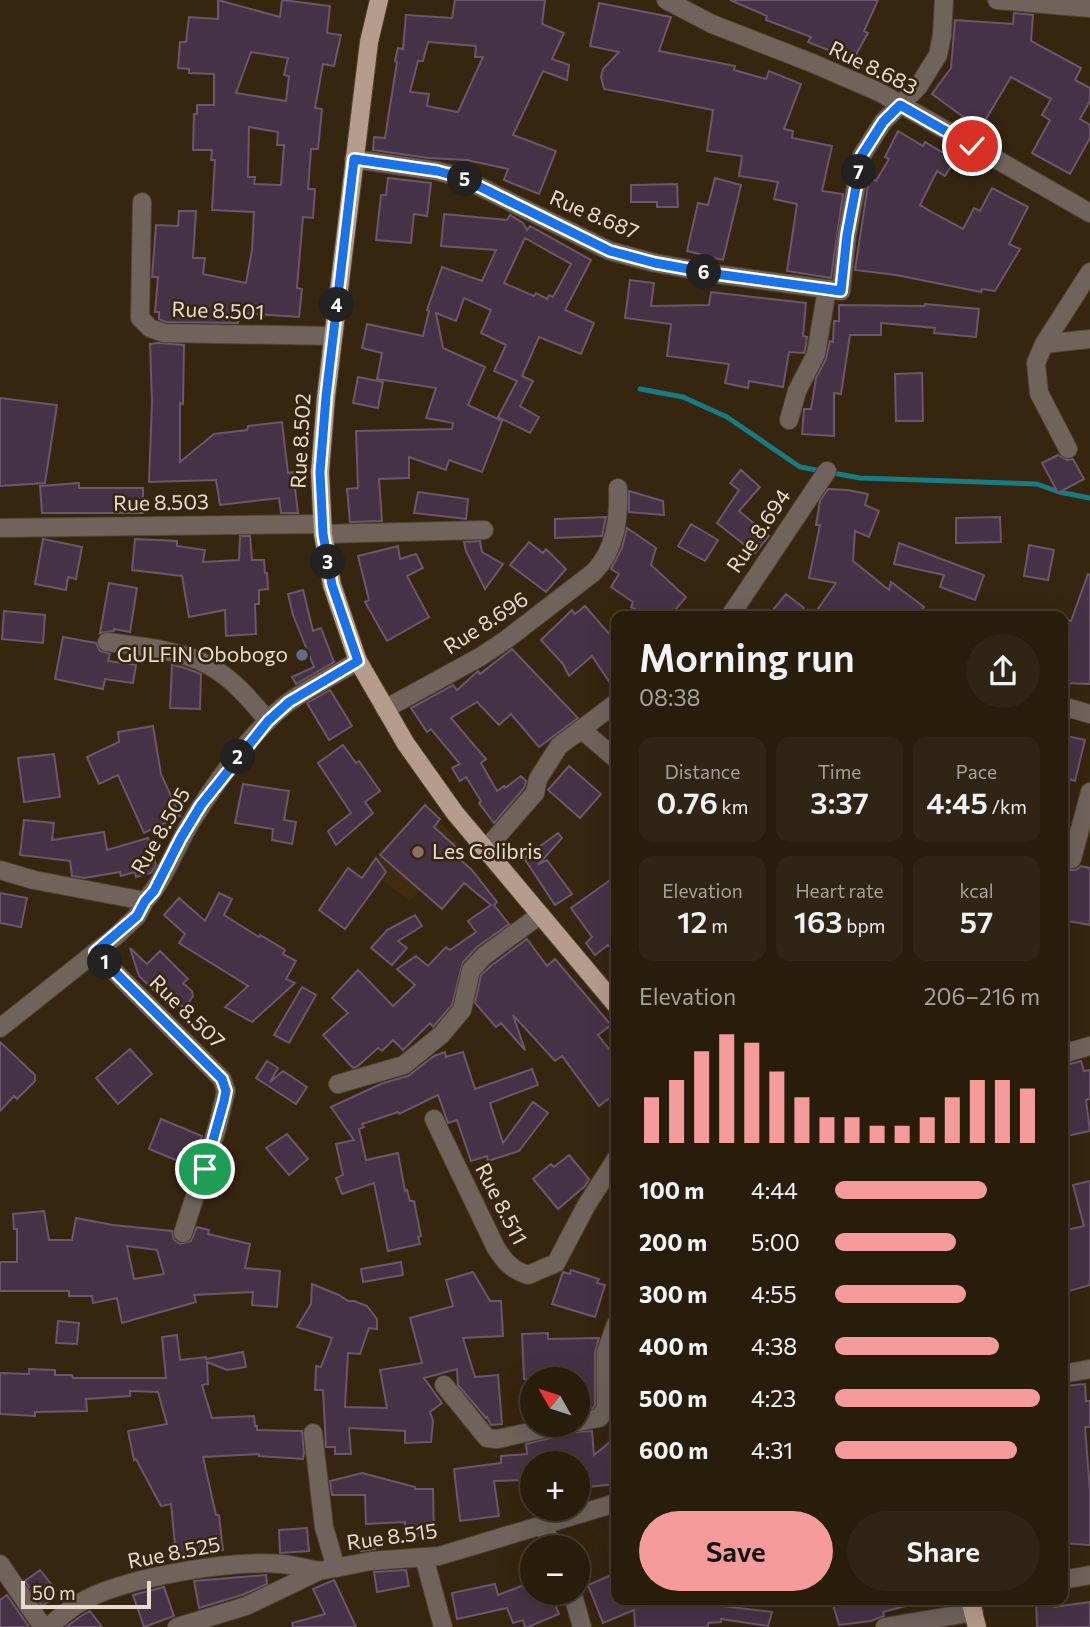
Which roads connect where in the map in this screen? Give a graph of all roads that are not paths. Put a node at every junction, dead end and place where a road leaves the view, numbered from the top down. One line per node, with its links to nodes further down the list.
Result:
1 (379, 0): 7 (main road, Rue 8.502)
2 (666, 0): 6 (street, Rue 8.683)
3 (944, 0): 6 (street)
4 (997, 0): 5 (street)
5 (1090, 8)
6 (900, 105): 9 (street, Rue 8.683); 11 (street)
7 (354, 159): 11 (street, Rue 8.687); 12 (main road, Rue 8.502)
8 (142, 202): 12 (street, Rue 8.501)
9 (1090, 213)
10 (1090, 272): 14 (street)
11 (827, 289): 15 (street)
12 (333, 336): 20 (main road, Rue 8.502)
13 (1090, 339): 14 (street)
14 (1044, 344): 16 (street)
15 (789, 420)
16 (1068, 449)
17 (827, 471): 22 (street, Rue 8.694)
18 (618, 488): 27 (street, Rue 8.696)
19 (0, 528): 20 (street, Rue 8.503)
20 (323, 529): 21 (street, Rue 8.503); 24 (main road, Rue 8.502)
21 (484, 530)
22 (733, 611)
23 (107, 642): 29 (street)
24 (358, 661): 27 (main road, Rue 8.502); 29 (street, Rue 8.505)
25 (611, 707): 30 (street)
26 (1068, 708): 28 (street)
27 (385, 709): 33 (main road, Rue 8.502)
28 (1090, 714)
29 (268, 721): 36 (street, Rue 8.505)
30 (581, 729): 31 (street); 33 (street)
31 (611, 755)
32 (1090, 792): 34 (street)
33 (485, 850): 37 (main road, Rue 8.502)
34 (1072, 859)
35 (0, 870): 36 (street, Rue 8.505)
36 (145, 901): 38 (street)
37 (540, 915): 39 (main road, Rue 8.502); 43 (street)
38 (95, 952): 40 (street); 46 (street, Rue 8.507)
39 (611, 999)
40 (0, 1028)
41 (1090, 1046): 42 (street)
42 (1068, 1052)
43 (338, 1084)
44 (434, 1119): 45 (street, Rue 8.511)
45 (611, 1167)
46 (183, 1233)
47 (611, 1338): 51 (street)
48 (1090, 1369): 49 (street)
49 (1068, 1373)
50 (444, 1385): 53 (street)
51 (590, 1420)
52 (313, 1433): 59 (street)
53 (520, 1434)
54 (611, 1504): 55 (street, Rue 8.515)
55 (543, 1524): 56 (street); 57 (street, Rue 8.515)
56 (548, 1535)
57 (424, 1557): 59 (street, Rue 8.515); 67 (street)
58 (0, 1564): 64 (street)
59 (328, 1570): 65 (street, Rue 8.525); 66 (street, Rue 8.515)
60 (1090, 1575): 61 (street)
61 (1068, 1579)
62 (576, 1605): 68 (street)
63 (974, 1613): 69 (street)
64 (43, 1627)
65 (48, 1627)
66 (177, 1627)
67 (443, 1627)
68 (582, 1627)
69 (885, 1627)

